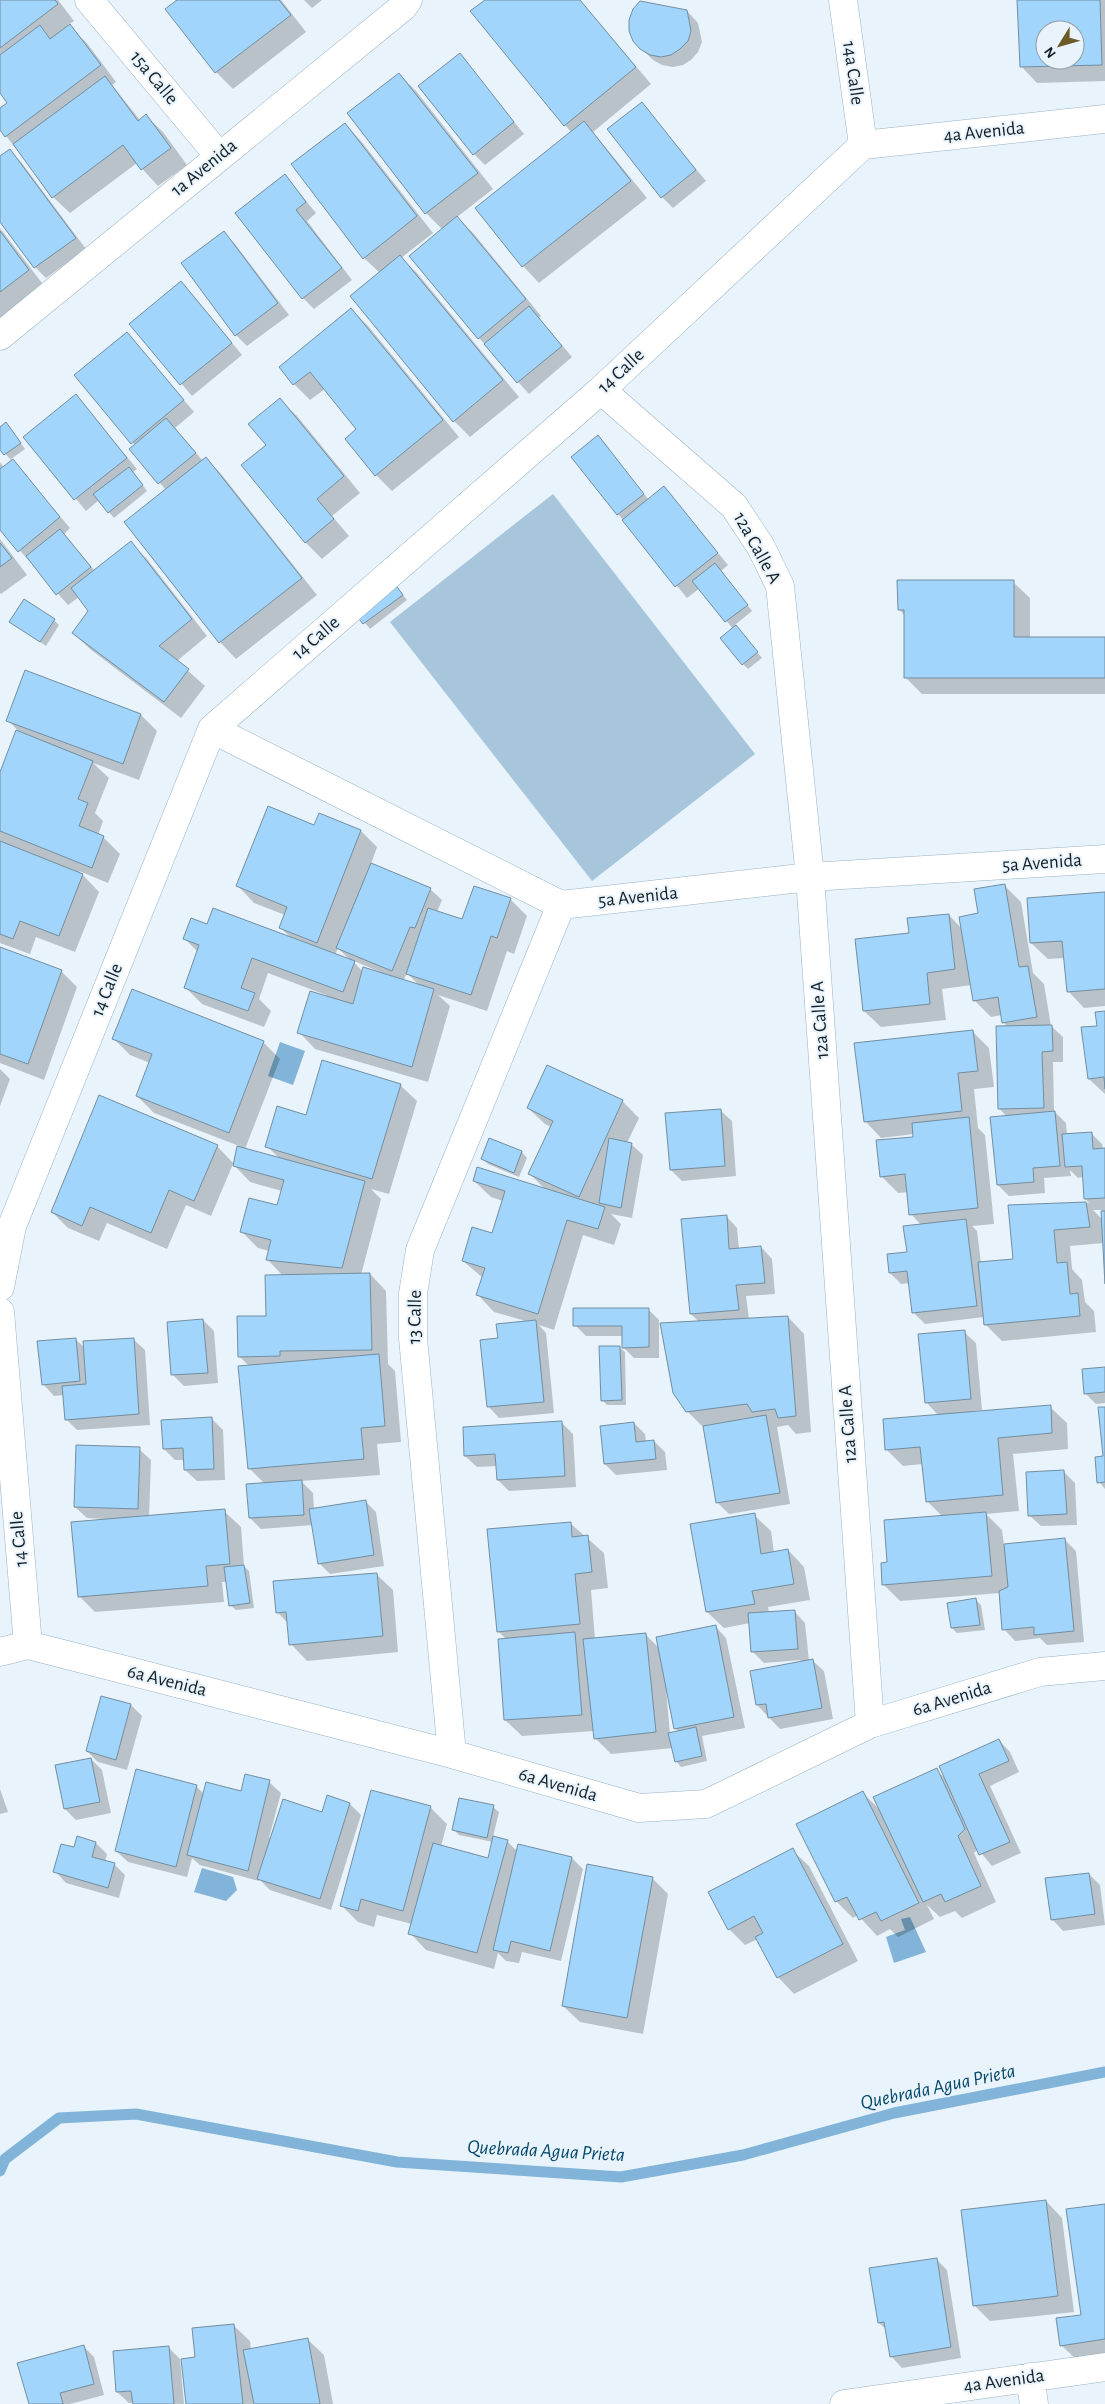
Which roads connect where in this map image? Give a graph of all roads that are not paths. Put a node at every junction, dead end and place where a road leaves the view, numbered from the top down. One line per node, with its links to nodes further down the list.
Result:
1 (89, 0): 6 (street, 15a Calle)
2 (408, 0): 6 (street, 1a Avenida)
3 (843, 0): 5 (street, 14a Calle)
4 (1105, 119): 5 (street, 4a Avenida)
5 (863, 145): 8 (street, 14 Calle)
6 (219, 156): 7 (street, 1a Avenida)
7 (0, 336)
8 (601, 390): 9 (street, 14 Calle); 11 (street, 12a Calle A)
9 (212, 729): 12 (street); 13 (street, 14 Calle)
10 (1105, 859): 11 (street, 5a Avenida)
11 (810, 877): 12 (street, 5a Avenida); 18 (street, 12a Calle A)
12 (561, 906): 19 (street, 13 Calle)
13 (0, 1287)
14 (0, 1312): 15 (street, 14 Calle)
15 (28, 1645): 16 (street, 6a Avenida); 19 (street, 6a Avenida)
16 (0, 1652)
17 (1105, 1666): 18 (street, 6a Avenida)
18 (870, 1724): 19 (street, 6a Avenida)
19 (452, 1754)
20 (1105, 2367): 21 (street, 4a Avenida)
21 (1030, 2377): 22 (street, 4a Avenida); 23 (street)
22 (844, 2404)
23 (1034, 2404)

